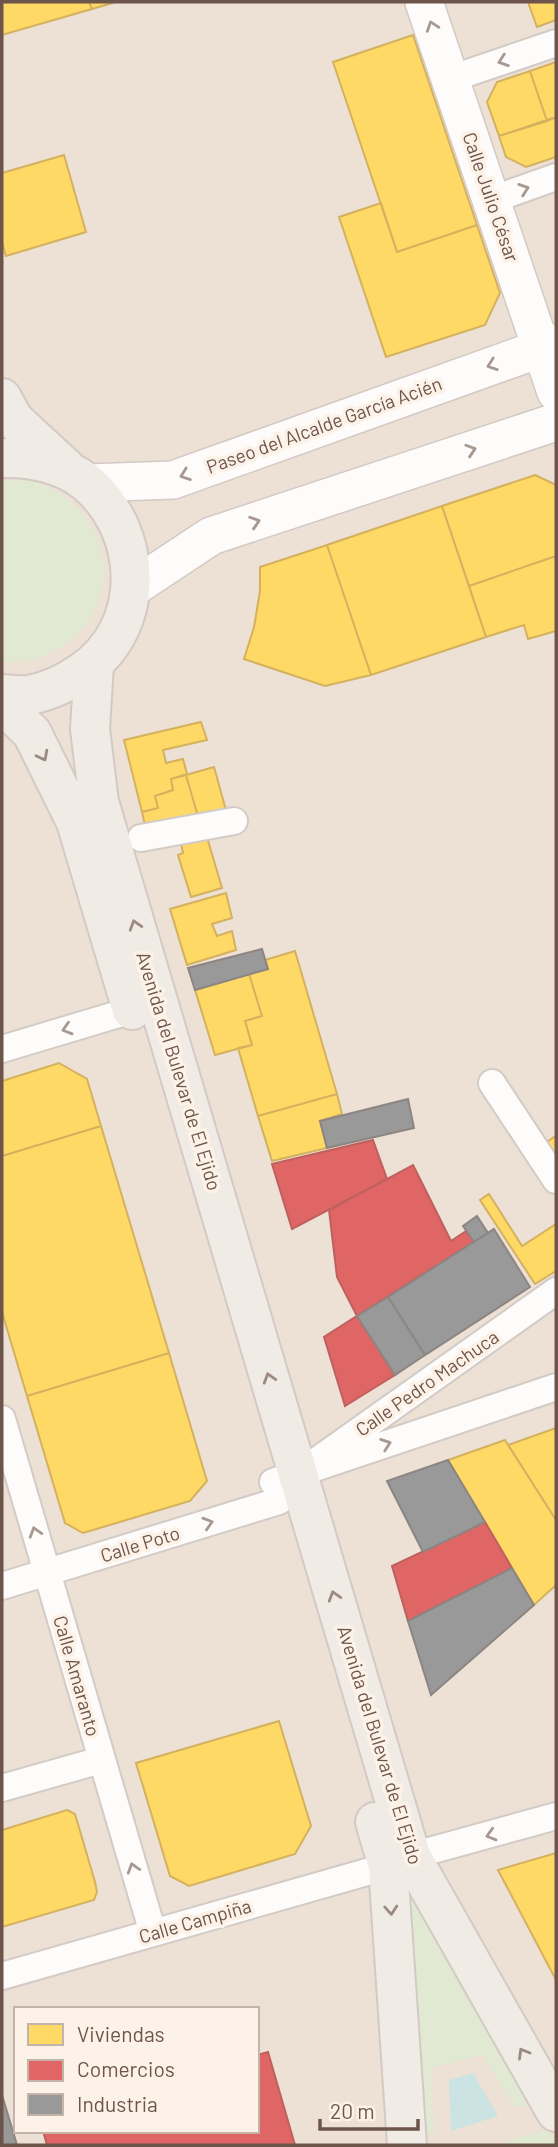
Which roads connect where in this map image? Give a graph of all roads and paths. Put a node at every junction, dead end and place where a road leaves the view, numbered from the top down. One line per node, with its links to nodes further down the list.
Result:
1 (424, 2): 3 (main road, Calle Julio César, one-way to 1)
2 (556, 43): 3 (street, one-way to 3)
3 (450, 79): 5 (main road, Calle Julio César)
4 (556, 177): 5 (street, one-way to 4)
5 (491, 200): 6 (main road, Calle Julio César)
6 (549, 345): 7 (main road, Calle Julio César); 11 (main road, Paseo del Alcalde García Acién, one-way to 11)
7 (556, 392)
8 (2, 398): 11 (main road)
9 (556, 422): 12 (main road, one-way to 9)
10 (2, 458): 11 (main road)
11 (79, 477): 12 (main road)
12 (131, 589): 13 (main road)
13 (94, 664): 14 (main road); 25 (main road, Avenida del Bulevar de El Ejido, one-way to 13)
14 (2, 694)
15 (2, 704): 18 (main road, Avenida del Bulevar de El Ejido, one-way to 18)
16 (234, 821): 17 (street)
17 (141, 838)
18 (132, 1010): 19 (street, one-way to 19); 25 (main road, Avenida del Bulevar de El Ejido)
19 (2, 1049)
20 (492, 1083): 21 (street)
21 (556, 1181)
22 (556, 1292): 25 (street, Calle Pedro Machuca)
23 (556, 1387): 25 (street, Calle Poto, one-way to 23)
24 (2, 1419): 26 (street, Calle Amaranto, one-way to 24)
25 (284, 1486): 26 (street, Calle Poto, one-way to 25); 31 (main road, Avenida del Bulevar de El Ejido)
26 (47, 1572): 27 (street, Calle Poto); 28 (street, Calle Amaranto)
27 (2, 1586)
28 (101, 1760): 29 (street); 32 (street, Calle Amaranto, one-way to 28)
29 (2, 1788)
30 (556, 1816): 31 (street, Calle Campiña, one-way to 31)
31 (400, 1861): 32 (street, Calle Campiña); 34 (main road, Avenida del Bulevar de El Ejido, one-way to 31); 35 (main road, Avenida del Bulevar de El Ejido, one-way to 35)
32 (153, 1933): 33 (street, Calle Campiña)
33 (2, 1976)
34 (556, 2112)
35 (407, 2145)

